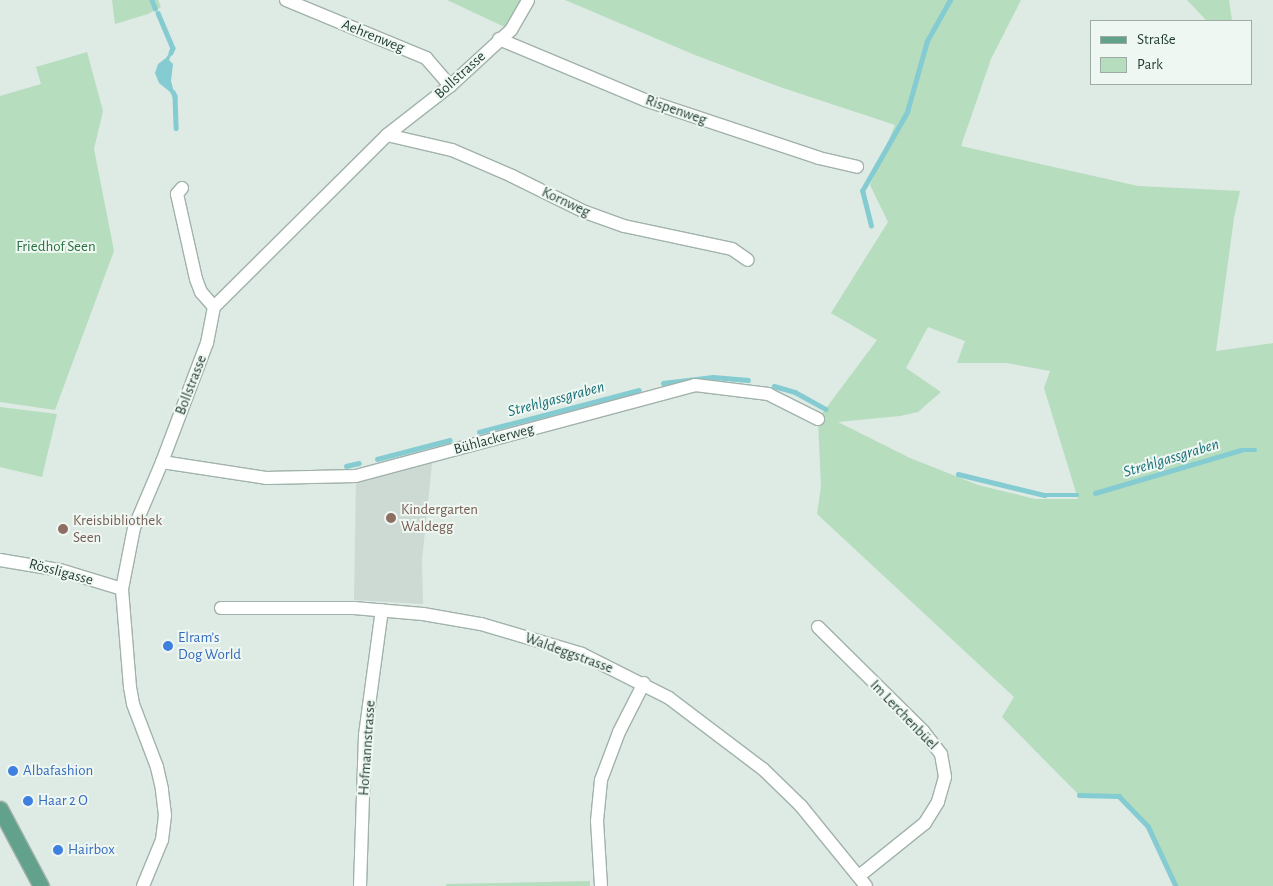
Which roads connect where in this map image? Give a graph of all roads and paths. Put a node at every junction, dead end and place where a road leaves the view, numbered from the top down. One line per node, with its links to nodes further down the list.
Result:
1 (286, 0): 4 (street, Aehrenweg)
2 (528, 0): 3 (street, Bollstrasse)
3 (499, 39): 4 (street, Bollstrasse); 6 (street, Rispenweg)
4 (450, 86): 5 (street, Bollstrasse)
5 (387, 136): 8 (street, Kornweg); 9 (street, Bollstrasse)
6 (857, 167)
7 (182, 188): 9 (street)
8 (748, 260)
9 (214, 307): 11 (street, Bollstrasse)
10 (818, 419): 11 (street, Bühlackerweg)
11 (162, 462): 13 (street, Bollstrasse)
12 (0, 560): 13 (street, Rössligasse)
13 (122, 589): 21 (street, Bollstrasse)
14 (221, 608): 15 (street, Waldeggstrasse)
15 (382, 610): 17 (street, Waldeggstrasse); 22 (street, Hofmannstrasse)
16 (818, 627): 19 (street, Im Lerchenbüel)
17 (644, 683): 19 (street, Waldeggstrasse); 23 (street)
18 (0, 809): 20 (main road)
19 (862, 881)
20 (41, 886)
21 (143, 886)
22 (360, 886)
23 (601, 886)

